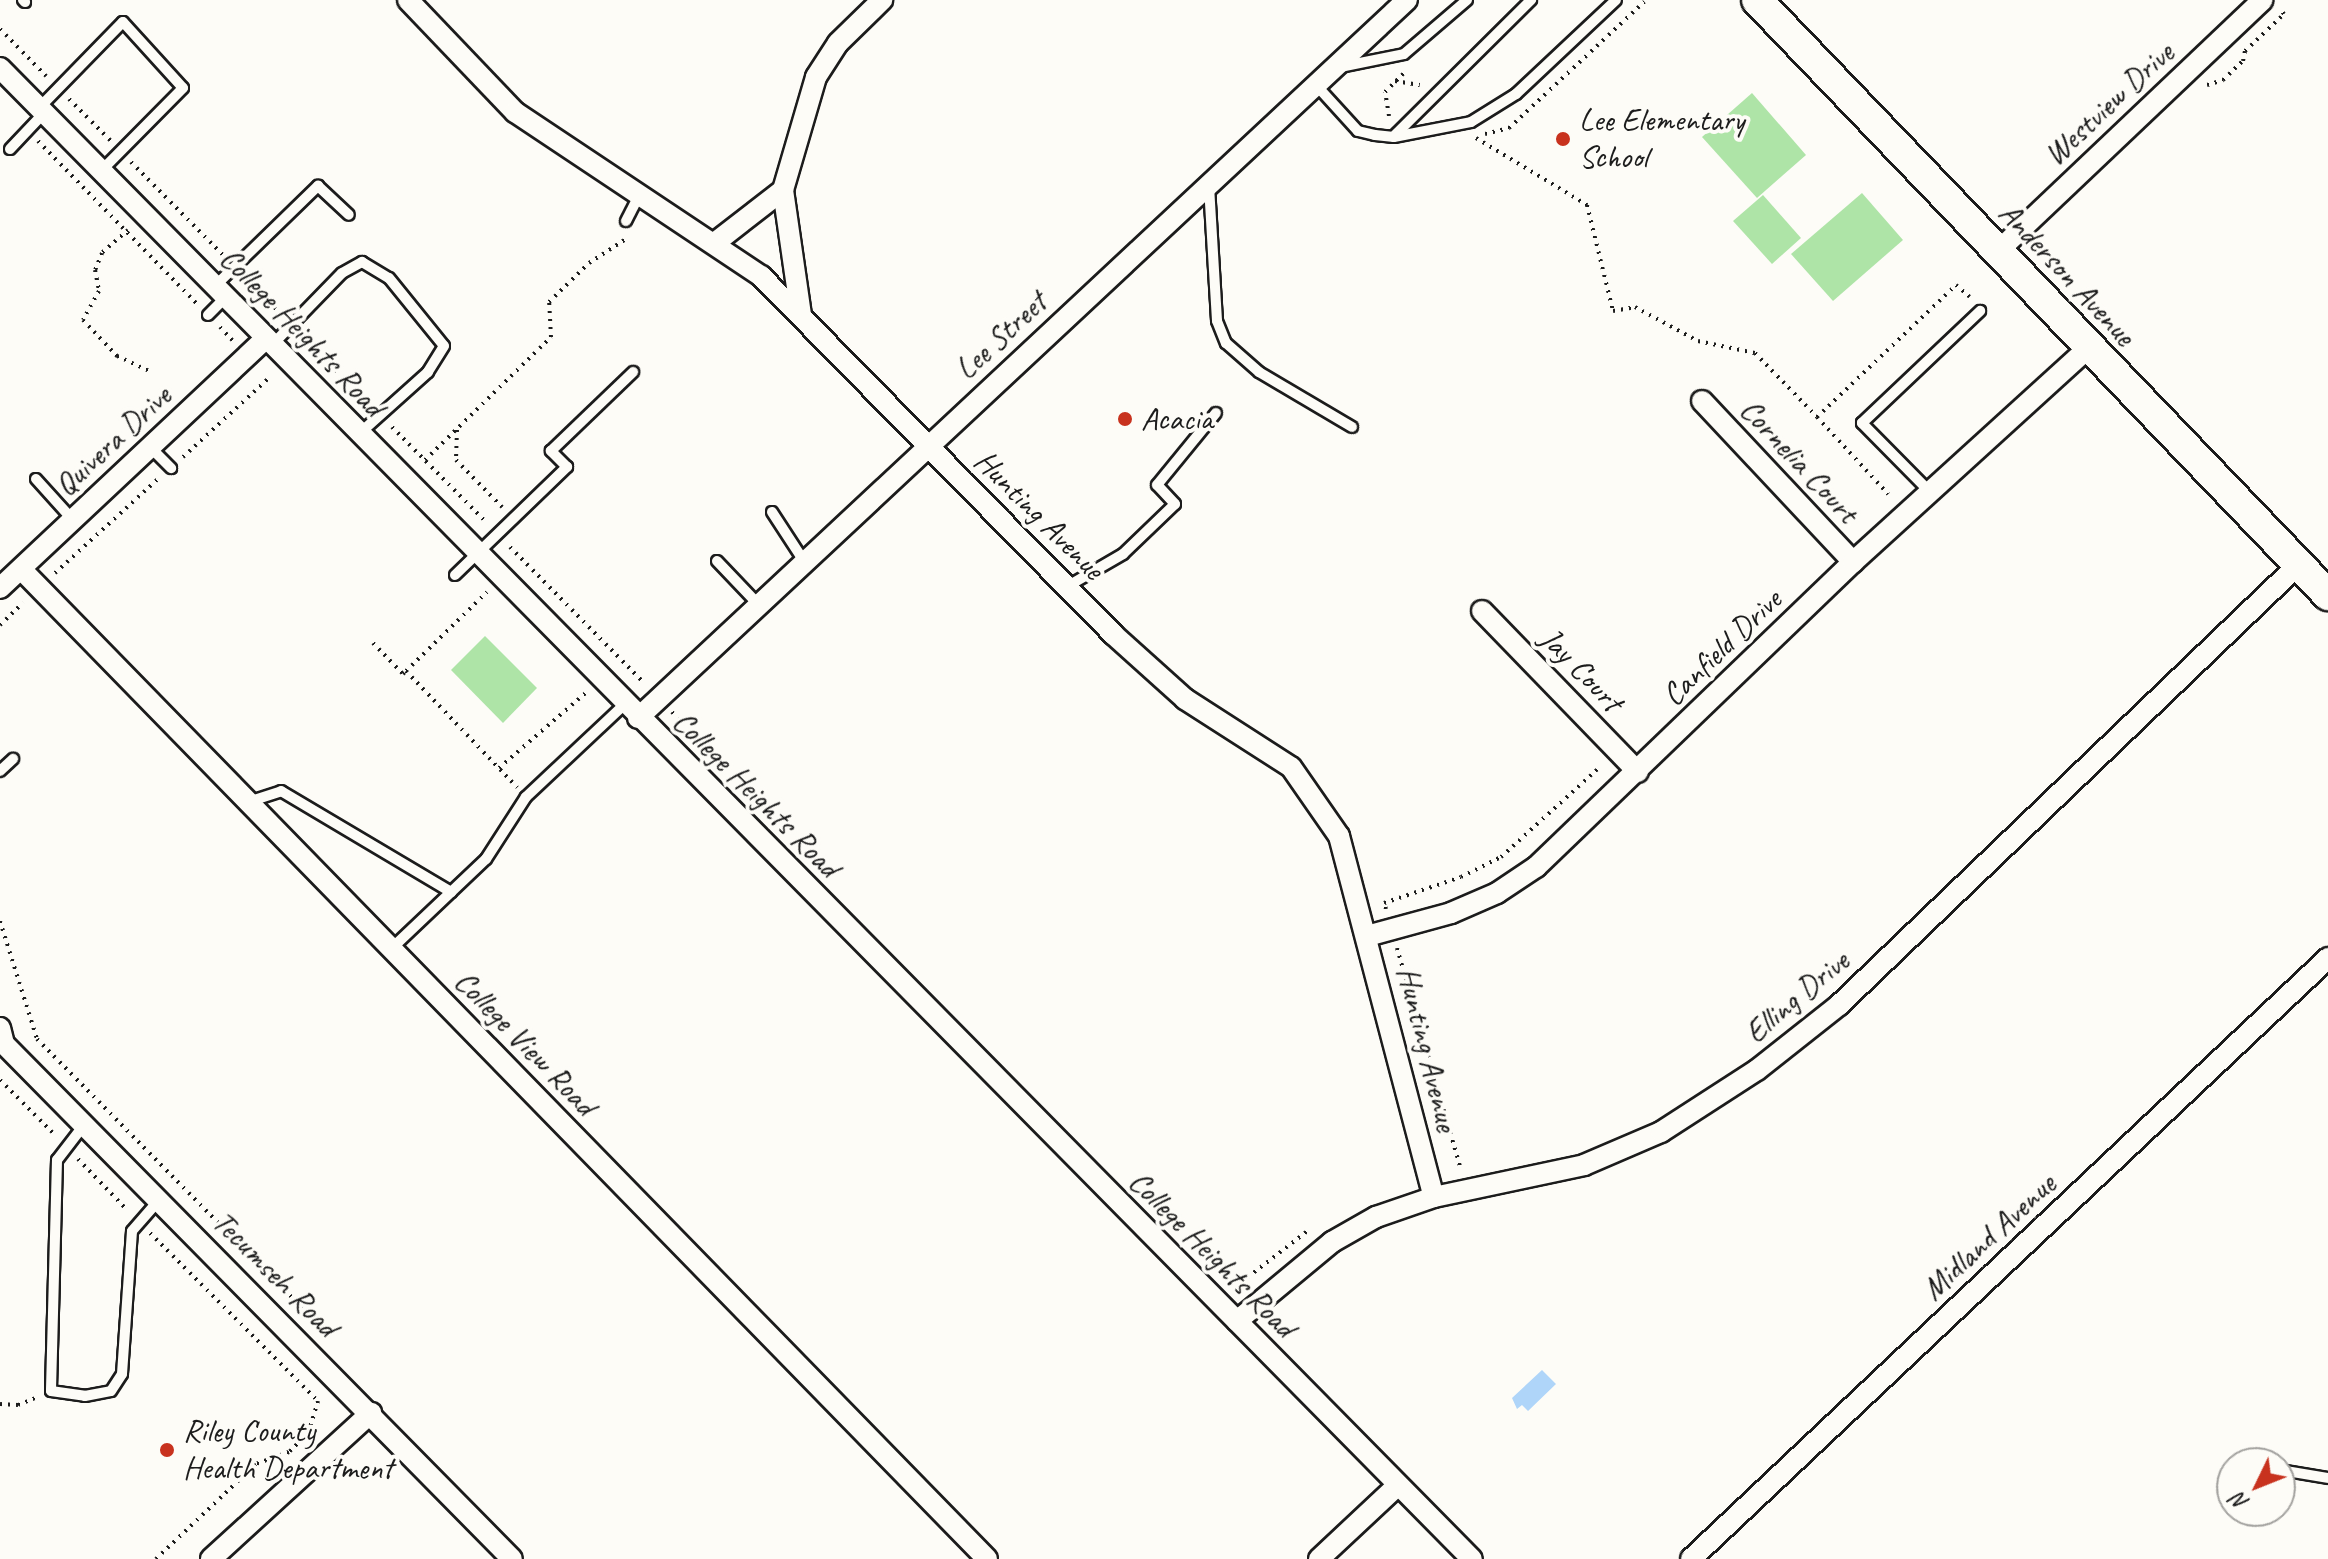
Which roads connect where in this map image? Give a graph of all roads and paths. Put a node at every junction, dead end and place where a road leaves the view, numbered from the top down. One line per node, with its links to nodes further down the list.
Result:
1 (408, 0): 24 (street, Hunting Avenue)
2 (882, 0): 23 (street)
3 (1407, 0): 11 (street, Lee Street)
4 (1467, 0): 11 (lane)
5 (1531, 0): 18 (lane)
6 (1616, 0): 18 (lane)
7 (1757, 0): 31 (main road, Anderson Avenue)
8 (2263, 0): 31 (street, Westview Drive)
9 (0, 29): 14 (path)
10 (0, 68): 15 (street, College Heights Road)
11 (1334, 69): 13 (street, Lee Street)
12 (1406, 71): 18 (path)
13 (1316, 85): 18 (lane); 22 (street, Lee Street)
14 (59, 89): 15 (lane); 20 (path); 20 (lane)
15 (41, 111): 16 (lane); 21 (street, College Heights Road)
16 (28, 131): 19 (lane); 28 (path)
17 (1471, 136): 47 (path)
18 (1394, 137)
19 (10, 149)
20 (120, 151): 21 (lane); 32 (path)
21 (101, 171): 25 (street, College Heights Road)
22 (1209, 184): 48 (lane); 51 (street, Lee Street)
23 (783, 190): 30 (street); 37 (street)
24 (639, 195): 27 (lane); 30 (street, Hunting Avenue)
25 (144, 214): 28 (path); 33 (street, College Heights Road)
26 (349, 215): 32 (lane)
27 (626, 221)
28 (126, 231): 36 (path); 42 (path)
29 (626, 239): 49 (path)
30 (716, 242): 37 (street, Hunting Avenue)
31 (1997, 252): 40 (main road, Anderson Avenue)
32 (235, 267): 33 (lane); 38 (path)
33 (221, 292): 36 (lane); 39 (street, College Heights Road)
34 (1980, 293): 47 (path)
35 (1980, 311): 56 (lane)
36 (208, 315): 41 (path)
37 (801, 315): 51 (street, Hunting Avenue)
38 (291, 325): 39 (lane); 46 (path); 46 (lane)
39 (269, 341): 41 (street, Quivera Drive); 50 (street, College Heights Road)
40 (2087, 349): 56 (street, Canfield Drive); 65 (main road, Anderson Avenue)
41 (247, 355): 52 (street, Quivera Drive); 54 (path)
42 (149, 371)
43 (633, 372): 60 (lane)
44 (1702, 401): 64 (street, Cornelia Court)
45 (1216, 413): 68 (lane)
46 (380, 415): 50 (lane); 53 (path)
47 (1817, 417): 57 (path)
48 (1352, 427)
49 (457, 428): 53 (path); 60 (path)
50 (360, 433): 61 (street, College Heights Road)
51 (928, 445): 63 (street, Lee Street); 68 (street, Hunting Avenue)
52 (150, 447): 54 (lane); 59 (street, Quivera Drive)
53 (425, 460): 60 (path)
54 (171, 468): 70 (path)
55 (36, 479): 59 (lane)
56 (1930, 492): 64 (street, Canfield Drive)
57 (1888, 494)
58 (772, 512): 63 (lane)
59 (73, 520): 66 (street, Quivera Drive)
60 (493, 529): 61 (lane); 79 (path)
61 (476, 553): 67 (lane); 80 (street, College Heights Road)
62 (717, 561): 73 (lane)
63 (804, 561): 73 (street, Lee Street)
64 (1853, 562): 85 (street, Canfield Drive)
65 (2299, 564): 72 (main road, Anderson Avenue); 98 (street, Elling Drive)
66 (21, 569): 69 (street, Quivera Drive); 70 (street, College View Road)
67 (455, 575)
68 (1068, 586): 91 (street, Hunting Avenue)
69 (0, 588)
70 (39, 588): 75 (path); 87 (street, College View Road)
71 (488, 590): 77 (path)
72 (2328, 595)
73 (758, 604): 79 (street, Lee Street)
74 (1482, 611): 81 (street, Jay Court)
75 (0, 625)
76 (373, 643): 77 (path)
77 (406, 671): 83 (path)
78 (588, 691): 83 (path)
79 (657, 697): 80 (street, Lee Street)
80 (632, 711): 86 (lane); 103 (street, College Heights Road)
81 (1617, 751): 85 (street, Jay Court); 90 (path)
82 (13, 759): 84 (lane)
83 (499, 768): 86 (path)
84 (0, 771)
85 (1638, 772): 90 (street, Canfield Drive)
86 (526, 797): 88 (lane)
87 (247, 802): 88 (lane); 92 (street, College View Road)
88 (451, 892): 92 (lane)
89 (0, 921): 102 (path)
90 (1393, 929): 91 (street, Canfield Drive); 98 (path)
91 (1367, 936): 99 (street, Hunting Avenue)
92 (391, 949): 113 (street, College View Road)
93 (2328, 958): 116 (street, Midland Avenue)
94 (0, 1028): 96 (street, Tecumseh Road)
95 (0, 1080): 97 (path)
96 (84, 1125): 97 (lane); 100 (street, Tecumseh Road)
97 (67, 1147): 101 (path); 104 (lane)
98 (1466, 1190): 99 (street, Elling Drive)
99 (1434, 1197): 103 (street, Elling Drive)
100 (159, 1200): 101 (lane); 106 (street, Tecumseh Road)
101 (139, 1222): 104 (lane); 110 (path)
102 (306, 1312)
103 (1237, 1321): 109 (street, College Heights Road)
104 (51, 1391): 105 (path)
105 (0, 1404)
106 (371, 1413): 111 (street); 112 (street, Tecumseh Road)
107 (2296, 1473): 108 (lane)
108 (2328, 1478)
109 (1397, 1486): 114 (street); 115 (street, College Heights Road)
110 (156, 1559)
111 (211, 1559)
112 (512, 1559)
113 (987, 1559)
114 (1319, 1559)
115 (1472, 1559)
116 (1691, 1559)

